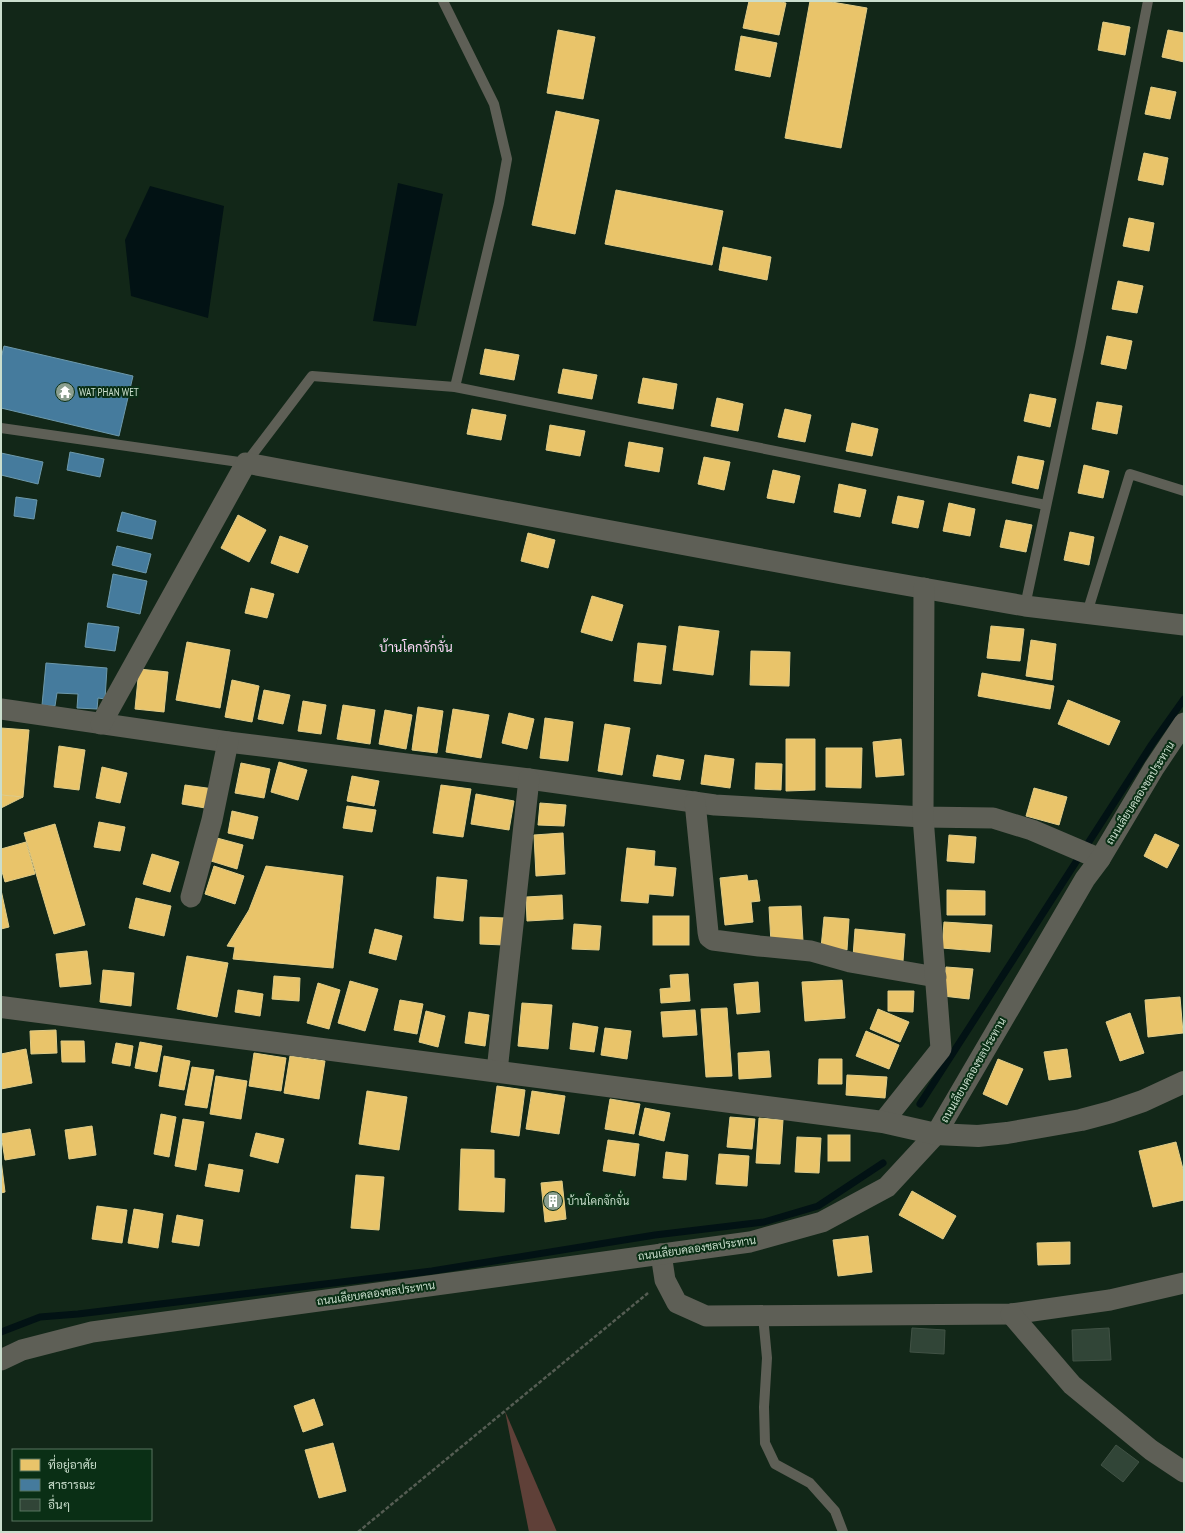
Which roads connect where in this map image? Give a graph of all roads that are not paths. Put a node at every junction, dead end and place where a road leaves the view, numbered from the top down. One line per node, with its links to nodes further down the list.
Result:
1 (443, 1): 3 (lane)
2 (1148, 1): 7 (lane)
3 (455, 387): 5 (lane); 7 (lane)
4 (1, 428): 5 (lane)
5 (246, 462): 8 (street); 14 (street)
6 (1184, 491): 10 (lane)
7 (1046, 505): 9 (lane)
8 (924, 588): 9 (street); 18 (street)
9 (1025, 606): 10 (street)
10 (1088, 614): 11 (street)
11 (1184, 625)
12 (1, 709): 14 (street)
13 (1184, 722): 19 (street, ถนนเลียบคลองชลประทาน)
14 (101, 724): 15 (street)
15 (228, 742): 16 (street); 20 (street)
16 (529, 779): 17 (street); 23 (street)
17 (695, 802): 18 (street); 21 (street)
18 (923, 817): 19 (street); 21 (street)
19 (1096, 858): 26 (street, ถนนเลียบคลองชลประทาน)
20 (191, 897)
21 (936, 977): 25 (street)
22 (1, 1007): 23 (street)
23 (497, 1071): 25 (street)
24 (1184, 1082): 26 (street)
25 (883, 1122): 26 (street)
26 (936, 1134): 27 (street, ถนนเลียบคลองชลประทาน)
27 (661, 1254): 30 (street); 31 (street, ถนนเลียบคลองชลประทาน)
28 (1184, 1283): 29 (street)
29 (1011, 1314): 30 (street); 32 (street)
30 (763, 1316): 33 (lane)
31 (1, 1360)
32 (1184, 1472)
33 (843, 1532)

